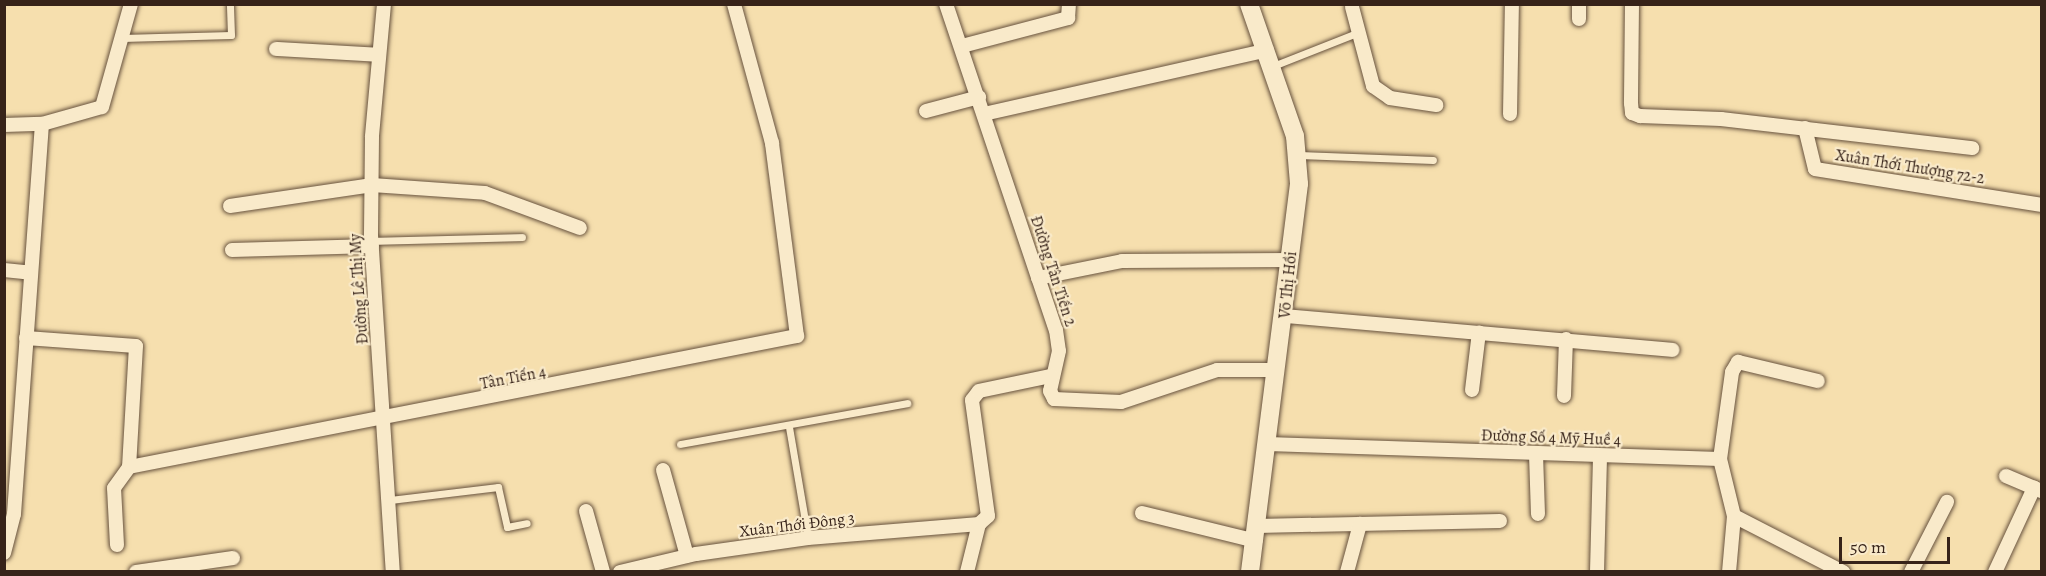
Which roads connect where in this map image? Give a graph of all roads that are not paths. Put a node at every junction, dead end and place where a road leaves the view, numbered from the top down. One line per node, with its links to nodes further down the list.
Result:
1 (131, 4): 12 (street)
2 (230, 4): 12 (lane)
3 (384, 4): 15 (street, Đường Lê Thị My)
4 (734, 4): 50 (street, Tân Tiến 4)
5 (946, 4): 13 (street, Đường Tân Tiến 2)
6 (1069, 4): 13 (street)
7 (1249, 4): 16 (street, Võ Thị Hồi)
8 (1512, 4): 21 (street)
9 (1632, 4): 24 (street)
10 (1354, 5): 11 (street)
11 (1359, 32): 16 (lane); 18 (street)
12 (122, 38): 22 (street)
13 (962, 46): 17 (street, Đường Tân Tiến 2)
14 (276, 49): 15 (street)
15 (379, 55): 28 (street, Đường Lê Thị My)
16 (1270, 58): 20 (street); 26 (street, Võ Thị Hồi)
17 (979, 97): 19 (street); 20 (street, Đường Tân Tiến 2)
18 (1436, 105)
19 (926, 111)
20 (984, 114): 38 (street, Đường Tân Tiến 2)
21 (1510, 114)
22 (42, 124): 23 (street); 37 (street)
23 (4, 125)
24 (1805, 128): 25 (street); 29 (street, Xuân Thới Thượng 72-2)
25 (1972, 148)
26 (1297, 155): 27 (lane); 35 (street, Võ Thị Hồi)
27 (1433, 160)
28 (372, 186): 30 (street); 31 (street); 33 (street, Đường Lê Thị My)
29 (2042, 205)
30 (230, 206)
31 (580, 228)
32 (522, 237): 33 (lane)
33 (372, 243): 34 (street); 50 (street, Đường Lê Thị My)
34 (232, 250)
35 (1291, 260): 38 (street); 39 (street, Võ Thị Hồi)
36 (4, 270): 37 (street)
37 (31, 273): 41 (street)
38 (1038, 278): 45 (street, Đường Tân Tiến 2)
39 (1285, 316): 40 (street); 44 (street, Võ Thị Hồi)
40 (1479, 332): 42 (street); 47 (street)
41 (26, 338): 57 (street); 74 (street)
42 (1566, 339): 43 (street); 48 (street)
43 (1673, 350)
44 (1277, 370): 45 (street); 53 (street, Võ Thị Hồi)
45 (1051, 376): 69 (street)
46 (1818, 381): 56 (street)
47 (1472, 390)
48 (1564, 396)
49 (907, 403): 51 (lane)
50 (385, 420): 57 (street, Tân Tiến 4); 61 (street, Đường Lê Thị My)
51 (789, 427): 52 (lane); 72 (lane)
52 (680, 444)
53 (1267, 444): 54 (street, Đường Số 4 Mỹ Huề 4); 71 (street, Võ Thị Hồi)
54 (1536, 454): 55 (street, Đường Số 4 Mỹ Huề 4); 65 (street)
55 (1600, 456): 56 (street, Đường Số 4 Mỹ Huề 4); 84 (street)
56 (1720, 459): 66 (street)
57 (129, 467): 73 (street)
58 (663, 470): 75 (street)
59 (2006, 476): 60 (street)
60 (2038, 489): 88 (street)
61 (390, 500): 68 (lane); 78 (street, Đường Lê Thị My)
62 (1947, 502): 87 (street)
63 (586, 511): 79 (street)
64 (1142, 513): 71 (street)
65 (1538, 514)
66 (1734, 516): 85 (street); 86 (street)
67 (1500, 521): 70 (street)
68 (527, 524)
69 (979, 524): 72 (street, Xuân Thới Đông 3); 81 (street)
70 (1360, 524): 71 (street); 83 (street)
71 (1256, 534): 82 (street, Võ Thị Hồi)
72 (808, 538): 75 (street, Xuân Thới Đông 3)
73 (117, 545)
74 (4, 553)
75 (687, 556): 80 (street, Xuân Thới Đông 3)
76 (233, 558): 77 (street)
77 (136, 572)
78 (393, 572)
79 (603, 572)
80 (620, 572)
81 (967, 572)
82 (1250, 572)
83 (1347, 572)
84 (1597, 572)
85 (1729, 572)
86 (1843, 572)
87 (1911, 572)
88 (1995, 572)

